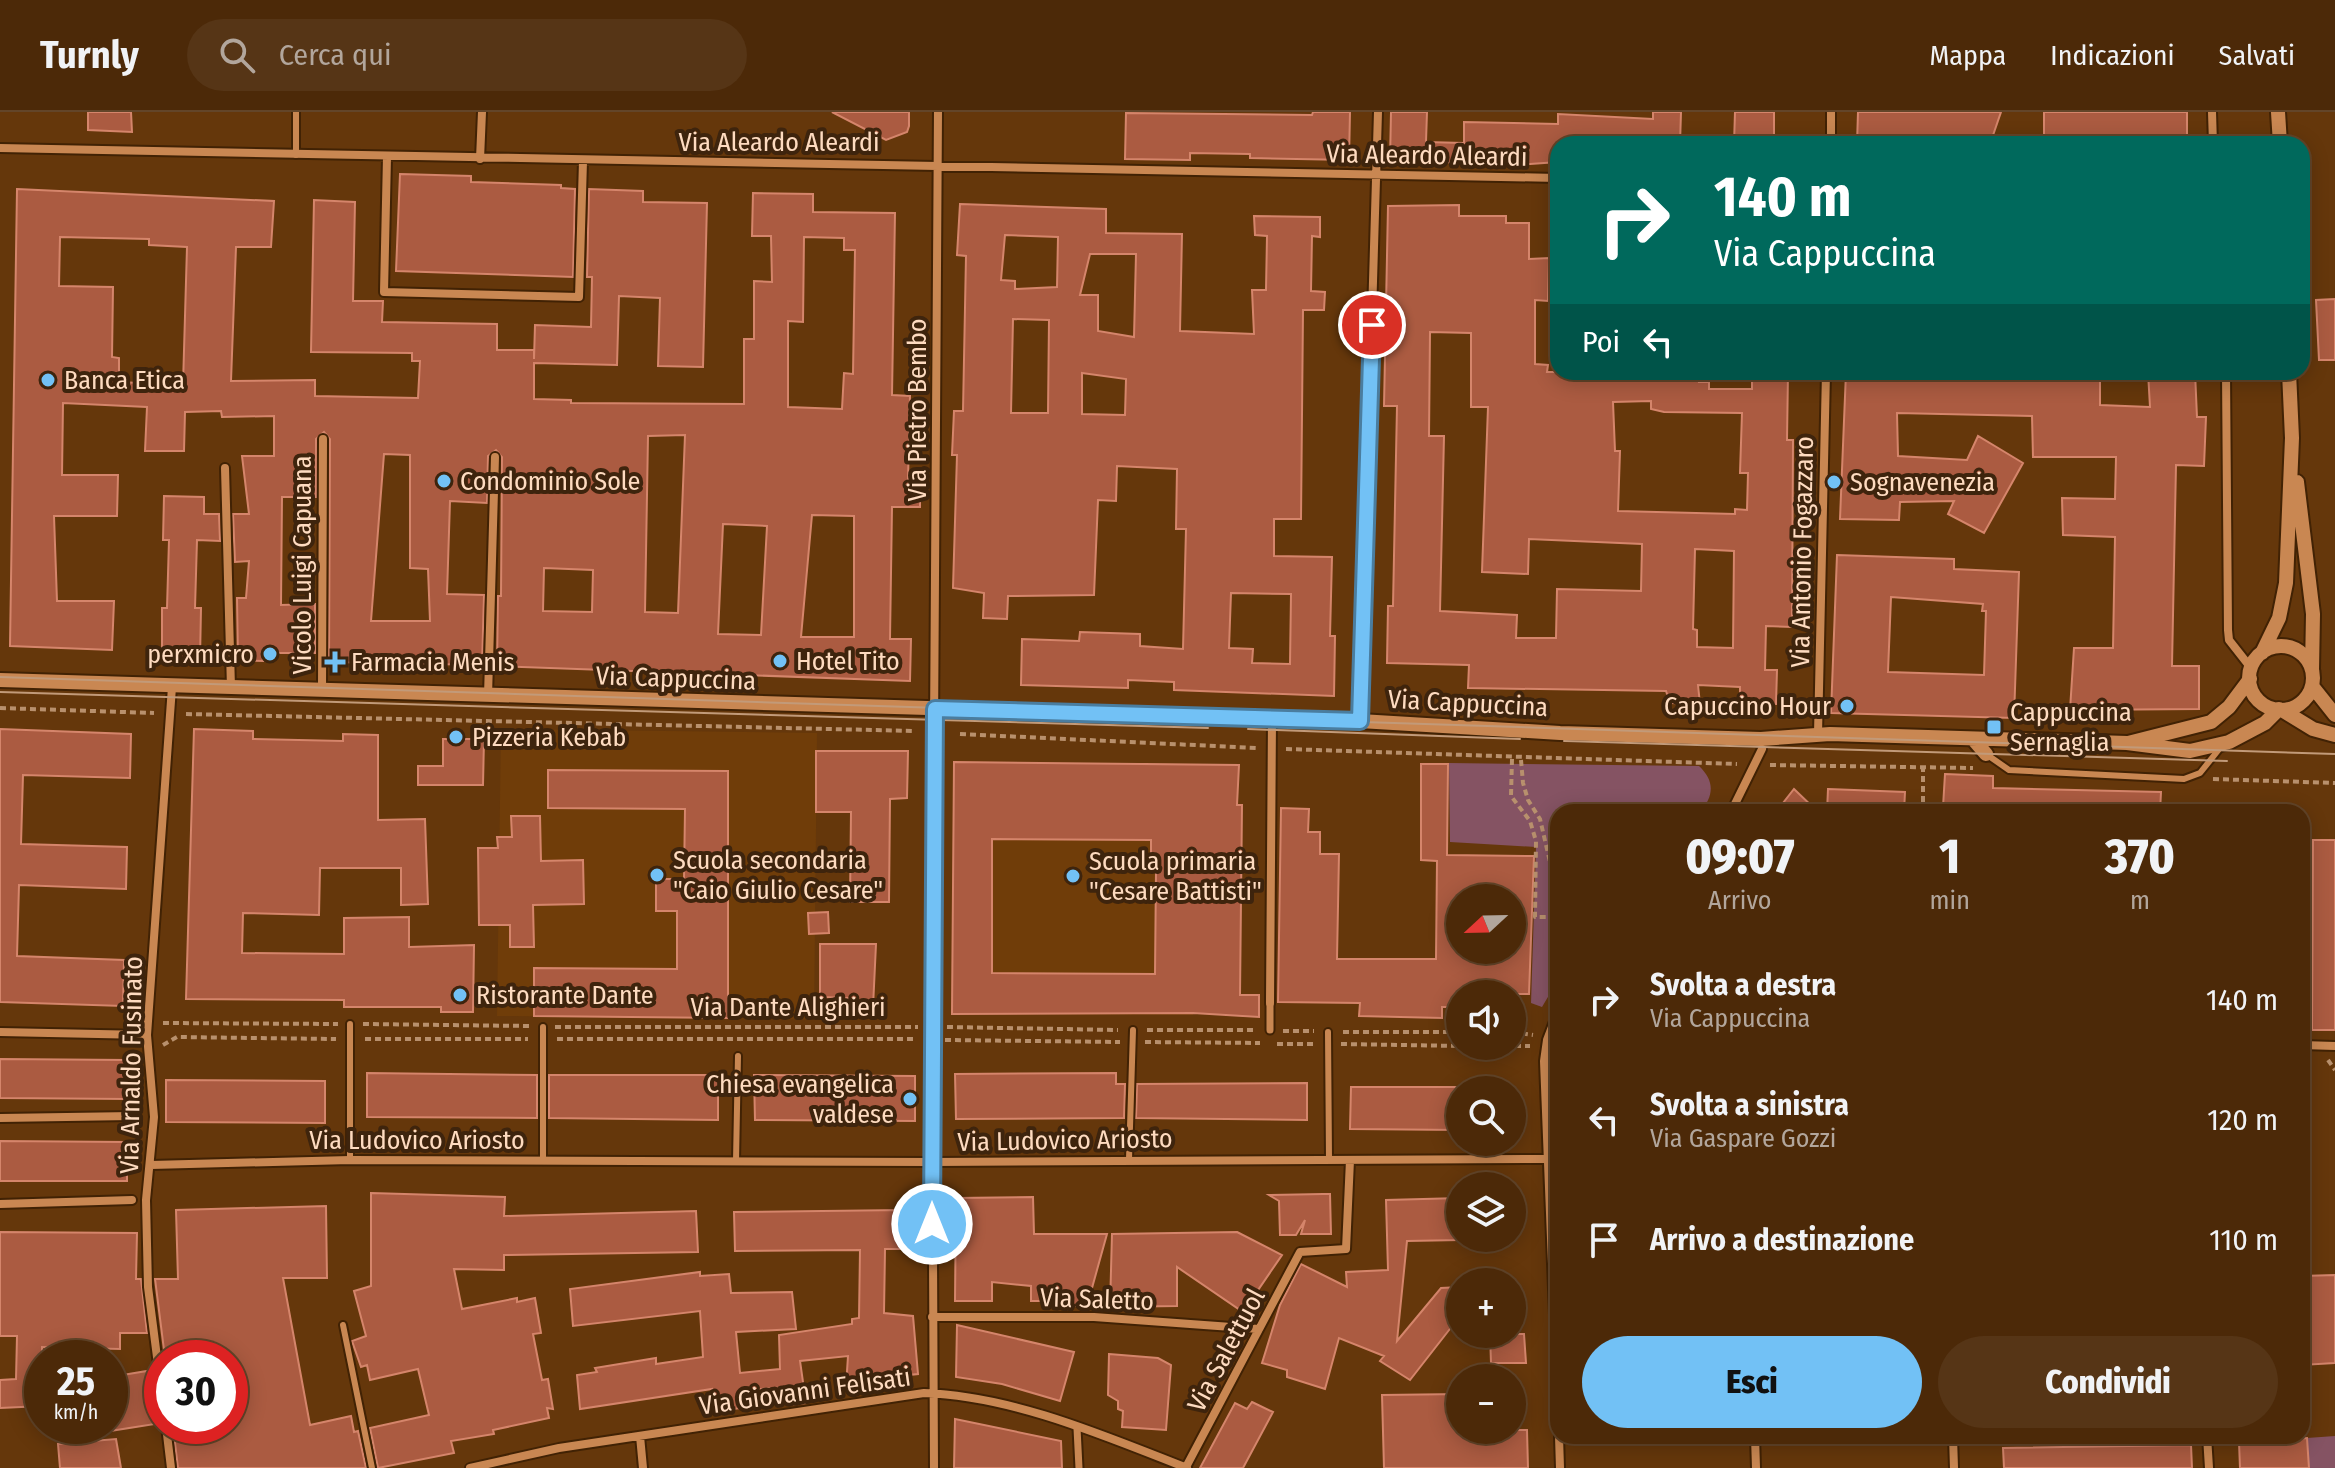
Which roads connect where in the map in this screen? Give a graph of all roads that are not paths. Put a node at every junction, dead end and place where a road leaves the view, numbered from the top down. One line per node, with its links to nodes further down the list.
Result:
1 (296, 112): 12 (lane)
2 (482, 112): 14 (street)
3 (938, 112): 16 (street, Via Pietro Bembo)
4 (1378, 112): 17 (street)
5 (1831, 112): 8 (street)
6 (2212, 112): 9 (street)
7 (2278, 112): 10 (street)
8 (1831, 136)
9 (2213, 136)
10 (2280, 136)
11 (0, 148): 12 (street, Via Aleardo Aleardi)
12 (296, 155): 13 (street, Via Aleardo Aleardi)
13 (387, 157): 14 (street, Via Aleardo Aleardi); 15 (street)
14 (480, 159): 15 (street, Via Aleardo Aleardi)
15 (583, 161): 16 (street, Via Aleardo Aleardi)
16 (938, 164): 17 (street, Via Aleardo Aleardi); 35 (street, Via Pietro Bembo)
17 (1377, 173): 18 (street, Via Aleardo Aleardi); 39 (street)
18 (1550, 178)
19 (1826, 380): 40 (street, Via Antonio Fogazzaro)
20 (2226, 380): 28 (street)
21 (2289, 380): 22 (street)
22 (2292, 438): 26 (street); 27 (street)
23 (323, 439): 33 (street, Vicolo Luigi Capuana)
24 (495, 457): 34 (street)
25 (225, 468): 32 (street)
26 (2262, 653): 27 (street); 28 (street)
27 (2312, 669): 30 (street)
28 (2250, 674): 36 (street); 45 (street, Via Cappuccina)
29 (0, 680): 31 (street, Via Cappuccina)
30 (2312, 686): 36 (street); 37 (street)
31 (172, 687): 32 (street, Via Cappuccina); 57 (street, Via Arnaldo Fusinato)
32 (231, 689): 33 (street, Via Cappuccina)
33 (322, 691): 34 (street, Via Cappuccina)
34 (488, 697): 35 (street, Via Cappuccina)
35 (935, 709): 38 (street, Via Cappuccina); 72 (street, Via Pietro Bembo)
36 (2280, 710): 41 (street); 44 (street, Via Cappuccina)
37 (2335, 715)
38 (1272, 719): 39 (street, Via Cappuccina); 49 (street)
39 (1360, 721): 42 (street, Via Cappuccina)
40 (1818, 734): 42 (street, Via Cappuccina); 43 (street, Via Cappuccina)
41 (2335, 735)
42 (1783, 739): 46 (street)
43 (1973, 739): 45 (street, Via Cappuccina); 47 (street)
44 (2229, 742): 45 (street, Via Cappuccina); 47 (lane)
45 (2127, 743)
46 (1762, 749): 48 (street)
47 (1986, 754)
48 (1735, 804)
49 (1270, 1003): 53 (street)
50 (350, 1024): 69 (lane)
51 (543, 1027): 65 (lane)
52 (1133, 1030): 66 (lane)
53 (1270, 1030)
54 (0, 1032): 57 (street)
55 (1328, 1032): 67 (lane)
56 (1550, 1032): 59 (street)
57 (147, 1035): 73 (street, Via Arnaldo Fusinato)
58 (1550, 1039): 59 (street)
59 (1547, 1040): 68 (street)
60 (2310, 1045): 61 (street)
61 (2335, 1046)
62 (738, 1056): 71 (lane)
63 (133, 1116): 64 (street)
64 (0, 1118)
65 (543, 1159): 69 (street, Via Ludovico Ariosto); 71 (street, Via Ludovico Ariosto)
66 (1129, 1159): 67 (street, Via Ludovico Ariosto); 72 (street, Via Ludovico Ariosto)
67 (1329, 1159): 70 (street, Via Ludovico Ariosto)
68 (1548, 1159): 70 (street, Via Ludovico Ariosto); 75 (street)
69 (350, 1160): 73 (street, Via Ludovico Ariosto)
70 (1350, 1160): 79 (street, Via Salettuol)
71 (736, 1161): 72 (street, Via Ludovico Ariosto)
72 (932, 1162): 77 (street, Via Pietro Bembo)
73 (151, 1165): 80 (street, Via Arnaldo Fusinato)
74 (132, 1200): 76 (street)
75 (1550, 1201)
76 (0, 1204)
77 (932, 1317): 79 (street, Via Saletto); 81 (street, Via Pietro Bembo)
78 (343, 1325): 90 (lane)
79 (1259, 1329): 95 (street, Via Salettuol)
80 (155, 1340)
81 (933, 1394): 82 (street, Via Giovanni Felisati); 83 (street, Via Giovanni Felisati); 93 (street, Via Pietro Bembo)
82 (1077, 1428): 94 (street); 95 (street, Via Giovanni Felisati)
83 (640, 1436): 91 (street, Via Giovanni Felisati); 92 (street)
84 (168, 1444): 89 (street)
85 (1559, 1444): 96 (street)
86 (1755, 1444): 97 (street)
87 (1953, 1444): 98 (street)
88 (2208, 1444): 99 (street)
89 (171, 1468)
90 (372, 1468)
91 (470, 1468)
92 (643, 1468)
93 (934, 1468)
94 (1079, 1468)
95 (1186, 1468)
96 (1560, 1468)
97 (1756, 1468)
98 (1954, 1468)
99 (2209, 1468)

